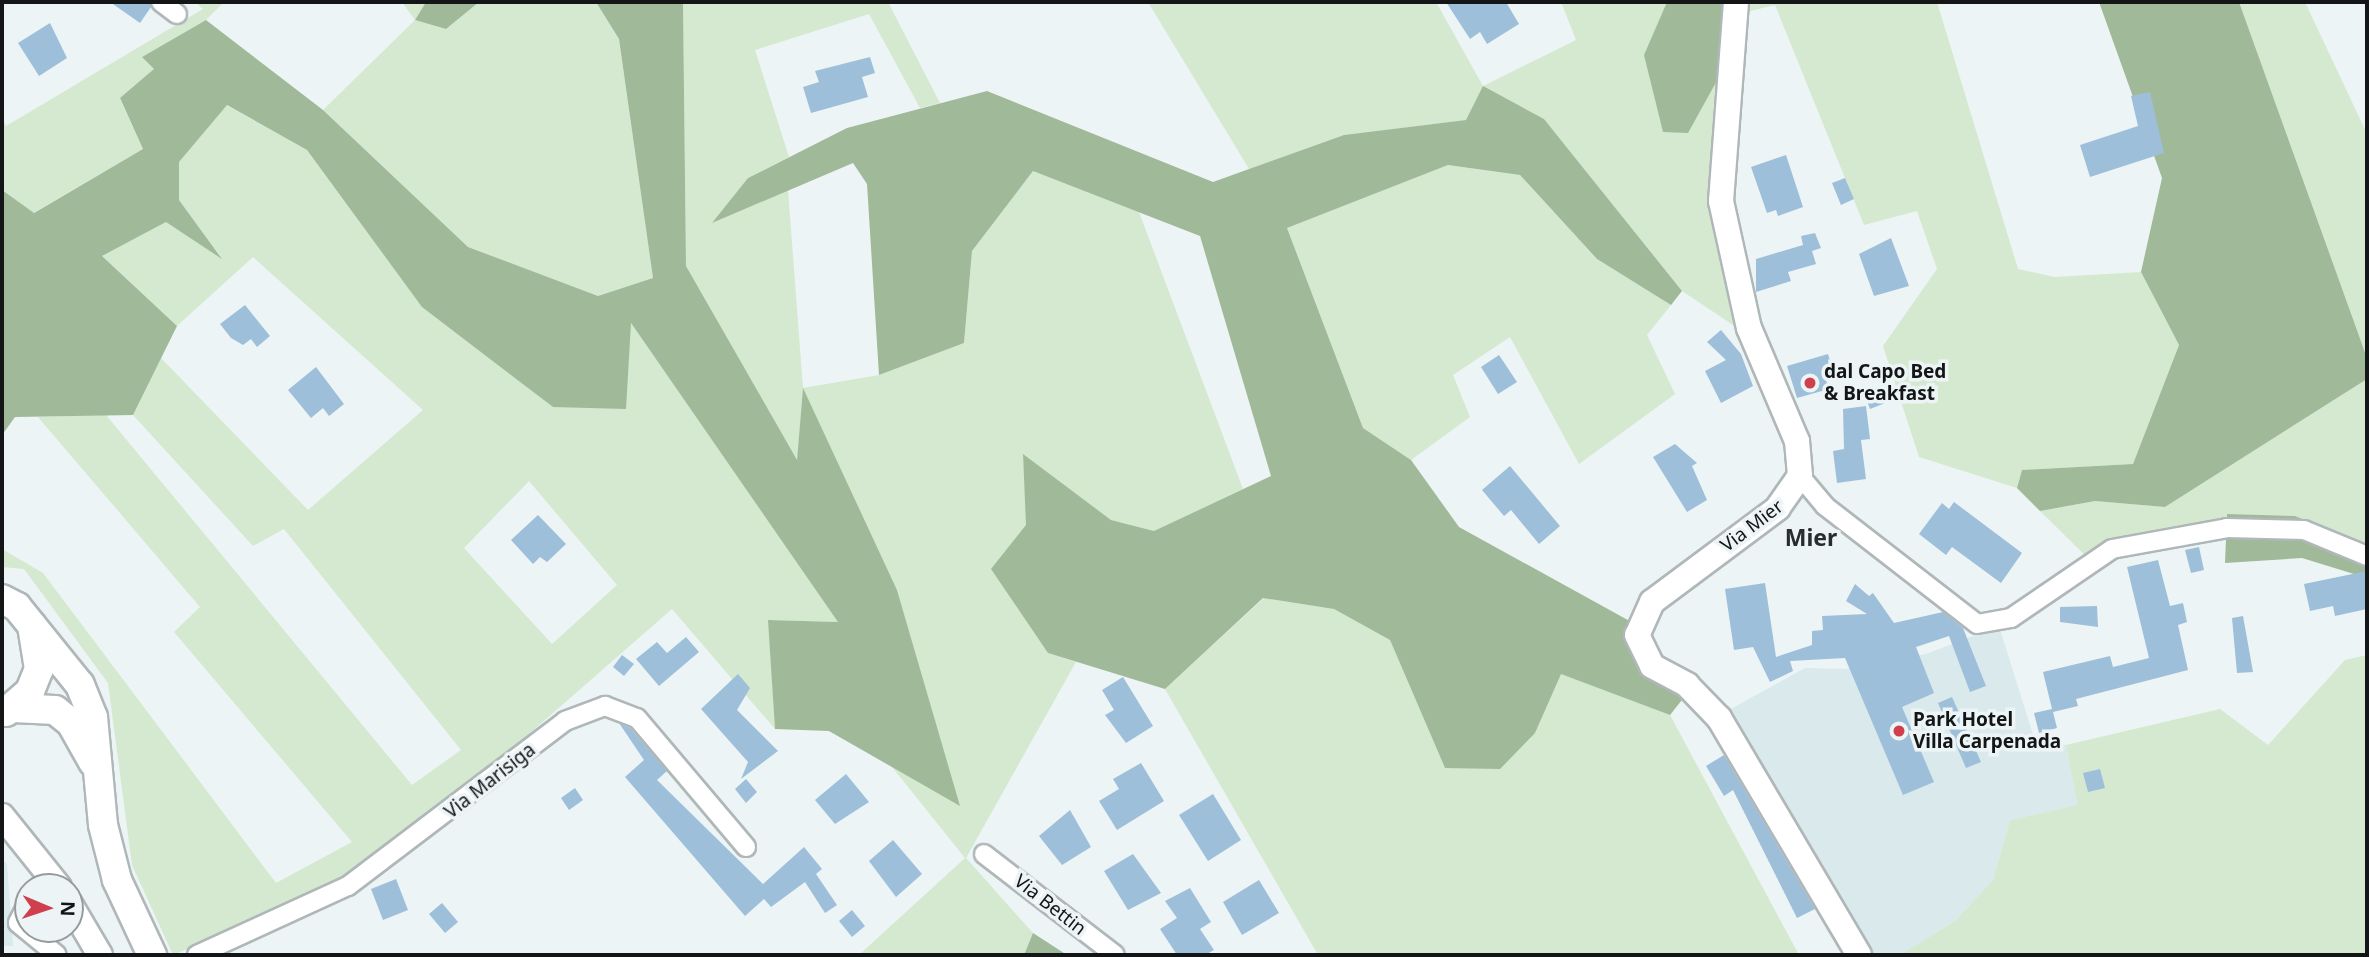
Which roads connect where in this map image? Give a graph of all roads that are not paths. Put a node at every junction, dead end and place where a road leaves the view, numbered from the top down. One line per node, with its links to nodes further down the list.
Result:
1 (161, 2): 3 (street)
2 (1736, 2): 4 (street)
3 (177, 14)
4 (1800, 476): 5 (street); 21 (street, Via Mier)
5 (2367, 556)
6 (2, 599): 7 (main road)
7 (31, 624): 8 (main road); 9 (main road)
8 (8, 711): 9 (main road)
9 (96, 768): 18 (main road)
10 (2, 816): 13 (street)
11 (746, 847): 19 (street, Via Marisiga)
12 (984, 855): 20 (street, Via Bettin)
13 (45, 873)
14 (84, 928): 17 (street)
15 (42, 943): 16 (street)
16 (57, 955)
17 (100, 955)
18 (152, 955)
19 (197, 955)
20 (1115, 955)
21 (1858, 955)

